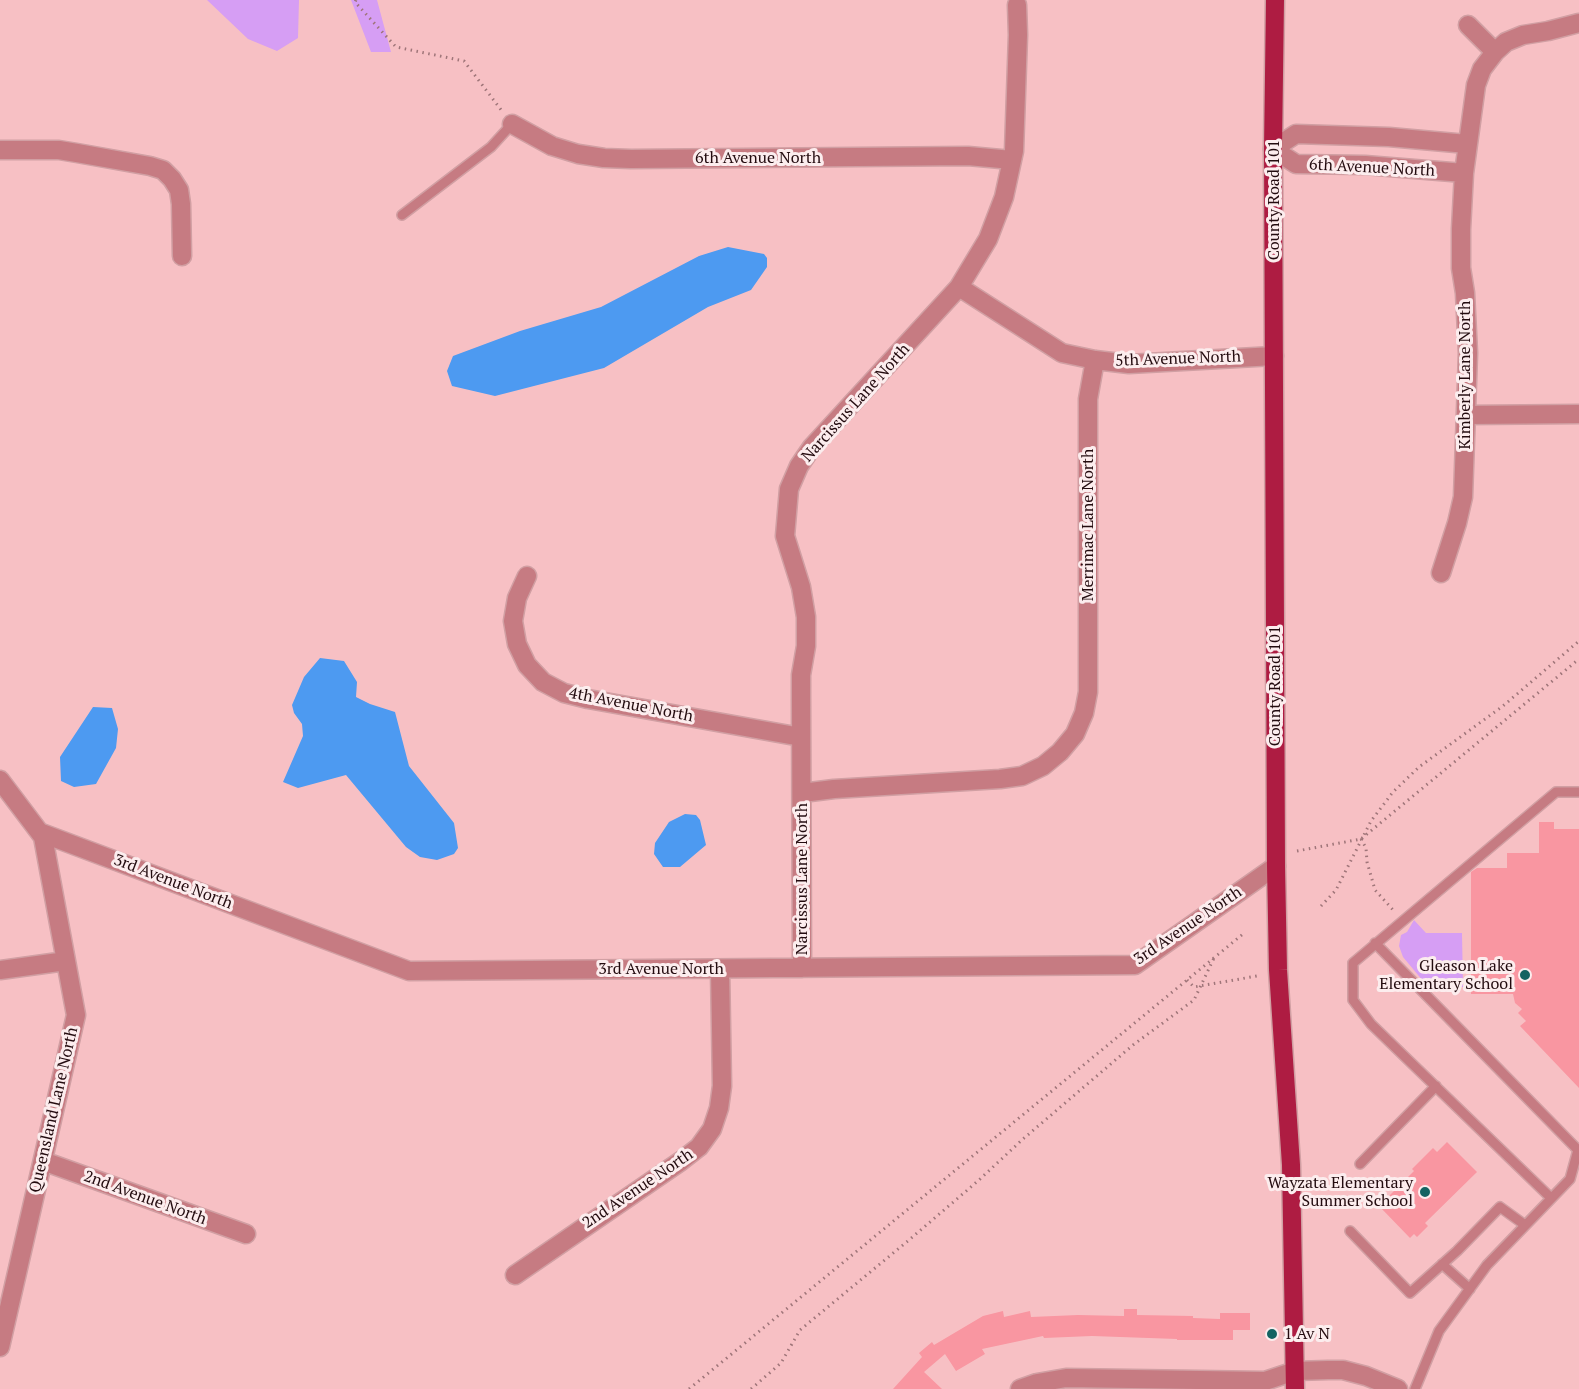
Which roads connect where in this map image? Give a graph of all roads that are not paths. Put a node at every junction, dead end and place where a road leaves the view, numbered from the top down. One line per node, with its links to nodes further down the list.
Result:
1 (1275, 0): 8 (main road, County Road 101)
2 (1017, 5): 10 (street, Narcissus Lane North)
3 (1579, 22): 5 (street)
4 (1468, 25): 5 (street)
5 (1495, 52): 7 (street)
6 (512, 124): 10 (street, 6th Avenue North); 12 (lane)
7 (1467, 144): 8 (street, 6th Avenue North); 11 (street)
8 (1273, 149): 11 (street, 6th Avenue North); 15 (main road, County Road 101)
9 (0, 150): 13 (street)
10 (1012, 160): 14 (street, Narcissus Lane North)
11 (1464, 173): 18 (street, Kimberly Lane North)
12 (402, 215)
13 (182, 256)
14 (959, 286): 16 (street, 5th Avenue North); 21 (street, Narcissus Lane North)
15 (1274, 356): 16 (street, 5th Avenue North); 26 (main road, County Road 101)
16 (1095, 360): 24 (street, Merrimac Lane North)
17 (1579, 414): 18 (street)
18 (1467, 415): 19 (street, Kimberly Lane North)
19 (1441, 573)
20 (527, 576): 21 (street, 4th Avenue North)
21 (801, 737): 24 (street, Narcissus Lane North)
22 (0, 780): 25 (street, Queensland Lane North)
23 (1579, 792): 27 (lane)
24 (802, 793): 29 (street, Narcissus Lane North)
25 (39, 832): 28 (street, Queensland Lane North); 30 (street, 3rd Avenue North)
26 (1276, 866): 29 (street, 3rd Avenue North); 44 (main road, County Road 101)
27 (1374, 943): 32 (lane); 33 (lane)
28 (66, 961): 31 (street); 34 (street, Queensland Lane North)
29 (802, 968): 30 (street, 3rd Avenue North)
30 (720, 969): 41 (street, 2nd Avenue North)
31 (0, 970)
32 (1436, 1086): 35 (lane); 36 (lane)
33 (1577, 1157): 36 (lane)
34 (43, 1161): 39 (street, 2nd Avenue North); 43 (street, Queensland Lane North)
35 (1360, 1164)
36 (1551, 1198): 37 (lane)
37 (1525, 1225): 40 (lane); 42 (lane)
38 (1350, 1231): 40 (lane)
39 (246, 1234)
40 (1442, 1264): 42 (lane)
41 (514, 1275)
42 (1470, 1288): 48 (lane)
43 (0, 1347)
44 (1295, 1380): 45 (street); 47 (street)
45 (1240, 1385): 46 (street)
46 (1020, 1389)
47 (1398, 1389)
48 (1416, 1389)

